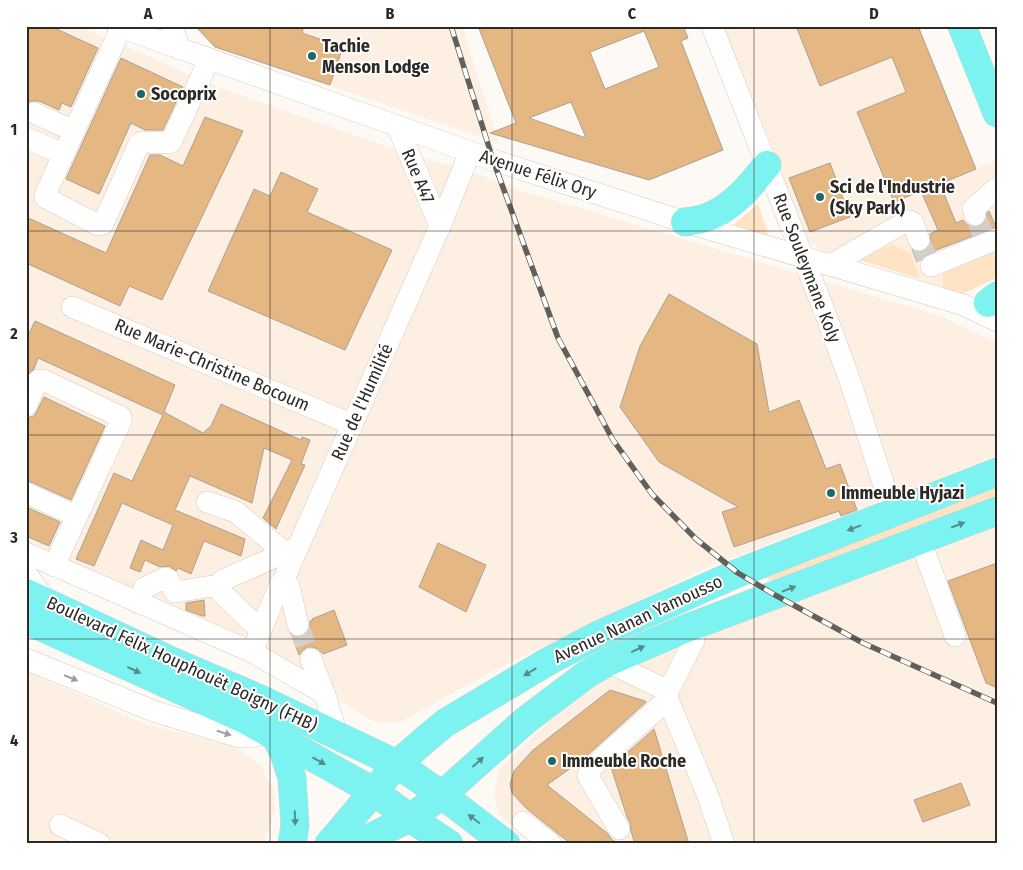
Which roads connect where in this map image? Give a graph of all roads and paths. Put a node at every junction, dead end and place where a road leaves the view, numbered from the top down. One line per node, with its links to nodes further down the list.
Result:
1 (172, 26): 5 (street)
2 (712, 26): 14 (street, Rue Souleymane Koly)
3 (962, 26): 8 (main road)
4 (119, 27): 5 (street, Avenue Félix Ory); 10 (street)
5 (179, 48): 6 (street, Avenue Félix Ory)
6 (209, 60): 9 (street, Avenue Félix Ory); 13 (street)
7 (34, 113): 10 (street)
8 (997, 113)
9 (397, 126): 12 (street, Avenue Félix Ory); 18 (street, Rue A47)
10 (74, 131): 13 (street)
11 (26, 138): 13 (street)
12 (470, 152): 17 (street, Avenue Félix Ory); 18 (street, Rue de l'Humilité)
13 (63, 154)
14 (767, 166): 17 (main road); 21 (street, Rue Souleymane Koly)
15 (997, 188): 16 (street)
16 (975, 215)
17 (685, 222): 21 (street, Avenue Félix Ory)
18 (440, 226): 27 (street, Rue de l'Humilité)
19 (989, 239): 20 (street)
20 (926, 254): 22 (street); 23 (street)
21 (804, 258): 22 (street, Avenue Félix Ory); 32 (street, Rue Souleymane Koly)
22 (830, 266): 23 (street, Avenue Félix Ory)
23 (924, 293): 25 (street, Avenue Félix Ory)
24 (72, 306): 27 (street, Rue Marie-Christine Bocoum)
25 (988, 306)
26 (26, 406): 33 (street)
27 (351, 424): 35 (street, Rue de l'Humilité)
28 (997, 472): 32 (main road, Avenue Nanan Yamousso)
29 (26, 493): 33 (street)
30 (207, 502): 35 (street)
31 (997, 510): 34 (main road, Avenue Nanan Yamousso, one-way to 31)
32 (893, 513): 56 (main road, Avenue Nanan Yamousso, one-way to 56)
33 (77, 516): 37 (street)
34 (920, 539): 46 (street); 51 (main road, Avenue Nanan Yamousso, one-way to 34)
35 (292, 550): 39 (street, Rue de l'Humilité); 40 (street)
36 (26, 553): 37 (street, Boulevard Félix Houphouët Boigny (FHB))
37 (54, 566): 42 (street, Boulevard Félix Houphouët Boigny (FHB))
38 (26, 573): 41 (street)
39 (284, 579): 44 (street); 45 (street, Rue de l'Humilité)
40 (218, 585): 42 (street); 45 (street)
41 (36, 597): 55 (main road, Boulevard Félix Houphouët Boigny (FHB))
42 (139, 603): 48 (street, Boulevard Félix Houphouët Boigny (FHB))
43 (26, 620): 54 (main road, Boulevard Félix Houphouët Boigny (FHB), one-way to 54)
44 (298, 625)
45 (261, 632): 48 (street, Rue de l'Humilité)
46 (956, 636)
47 (694, 641): 53 (street)
48 (252, 652): 52 (street, Boulevard Félix Houphouët Boigny (FHB))
49 (26, 659): 54 (street, Boulevard Félix Houphouët Boigny (FHB), one-way to 54)
50 (311, 659): 52 (street)
51 (608, 662): 53 (street); 58 (main road, Avenue Nanan Yamousso, one-way to 51)
52 (323, 693): 55 (street, Boulevard Félix Houphouët Boigny (FHB))
53 (668, 695): 62 (street); 70 (street)
54 (271, 735): 57 (main road, Boulevard Félix Houphouët Boigny (FHB), one-way to 57); 64 (main road, one-way to 64)
55 (337, 736): 56 (main road, Boulevard Félix Houphouët Boigny (FHB))
56 (397, 764): 57 (main road, Avenue Nanan Yamousso); 58 (main road, Boulevard Félix Houphouët Boigny (FHB))
57 (373, 791): 59 (main road, Boulevard Félix Houphouët Boigny (FHB)); 65 (main road, Avenue Nanan Yamousso)
58 (442, 795): 59 (main road, Avenue Nanan Yamousso); 68 (main road, Boulevard Félix Houphouët Boigny (FHB), one-way to 58)
59 (410, 818): 66 (main road, Avenue Nanan Yamousso); 67 (main road, Boulevard Félix Houphouët Boigny (FHB))
60 (523, 822): 69 (street)
61 (60, 825): 63 (street)
62 (619, 829)
63 (100, 844)
64 (292, 844)
65 (328, 844)
66 (348, 844)
67 (449, 844)
68 (506, 844)
69 (551, 844)
70 (724, 844)

